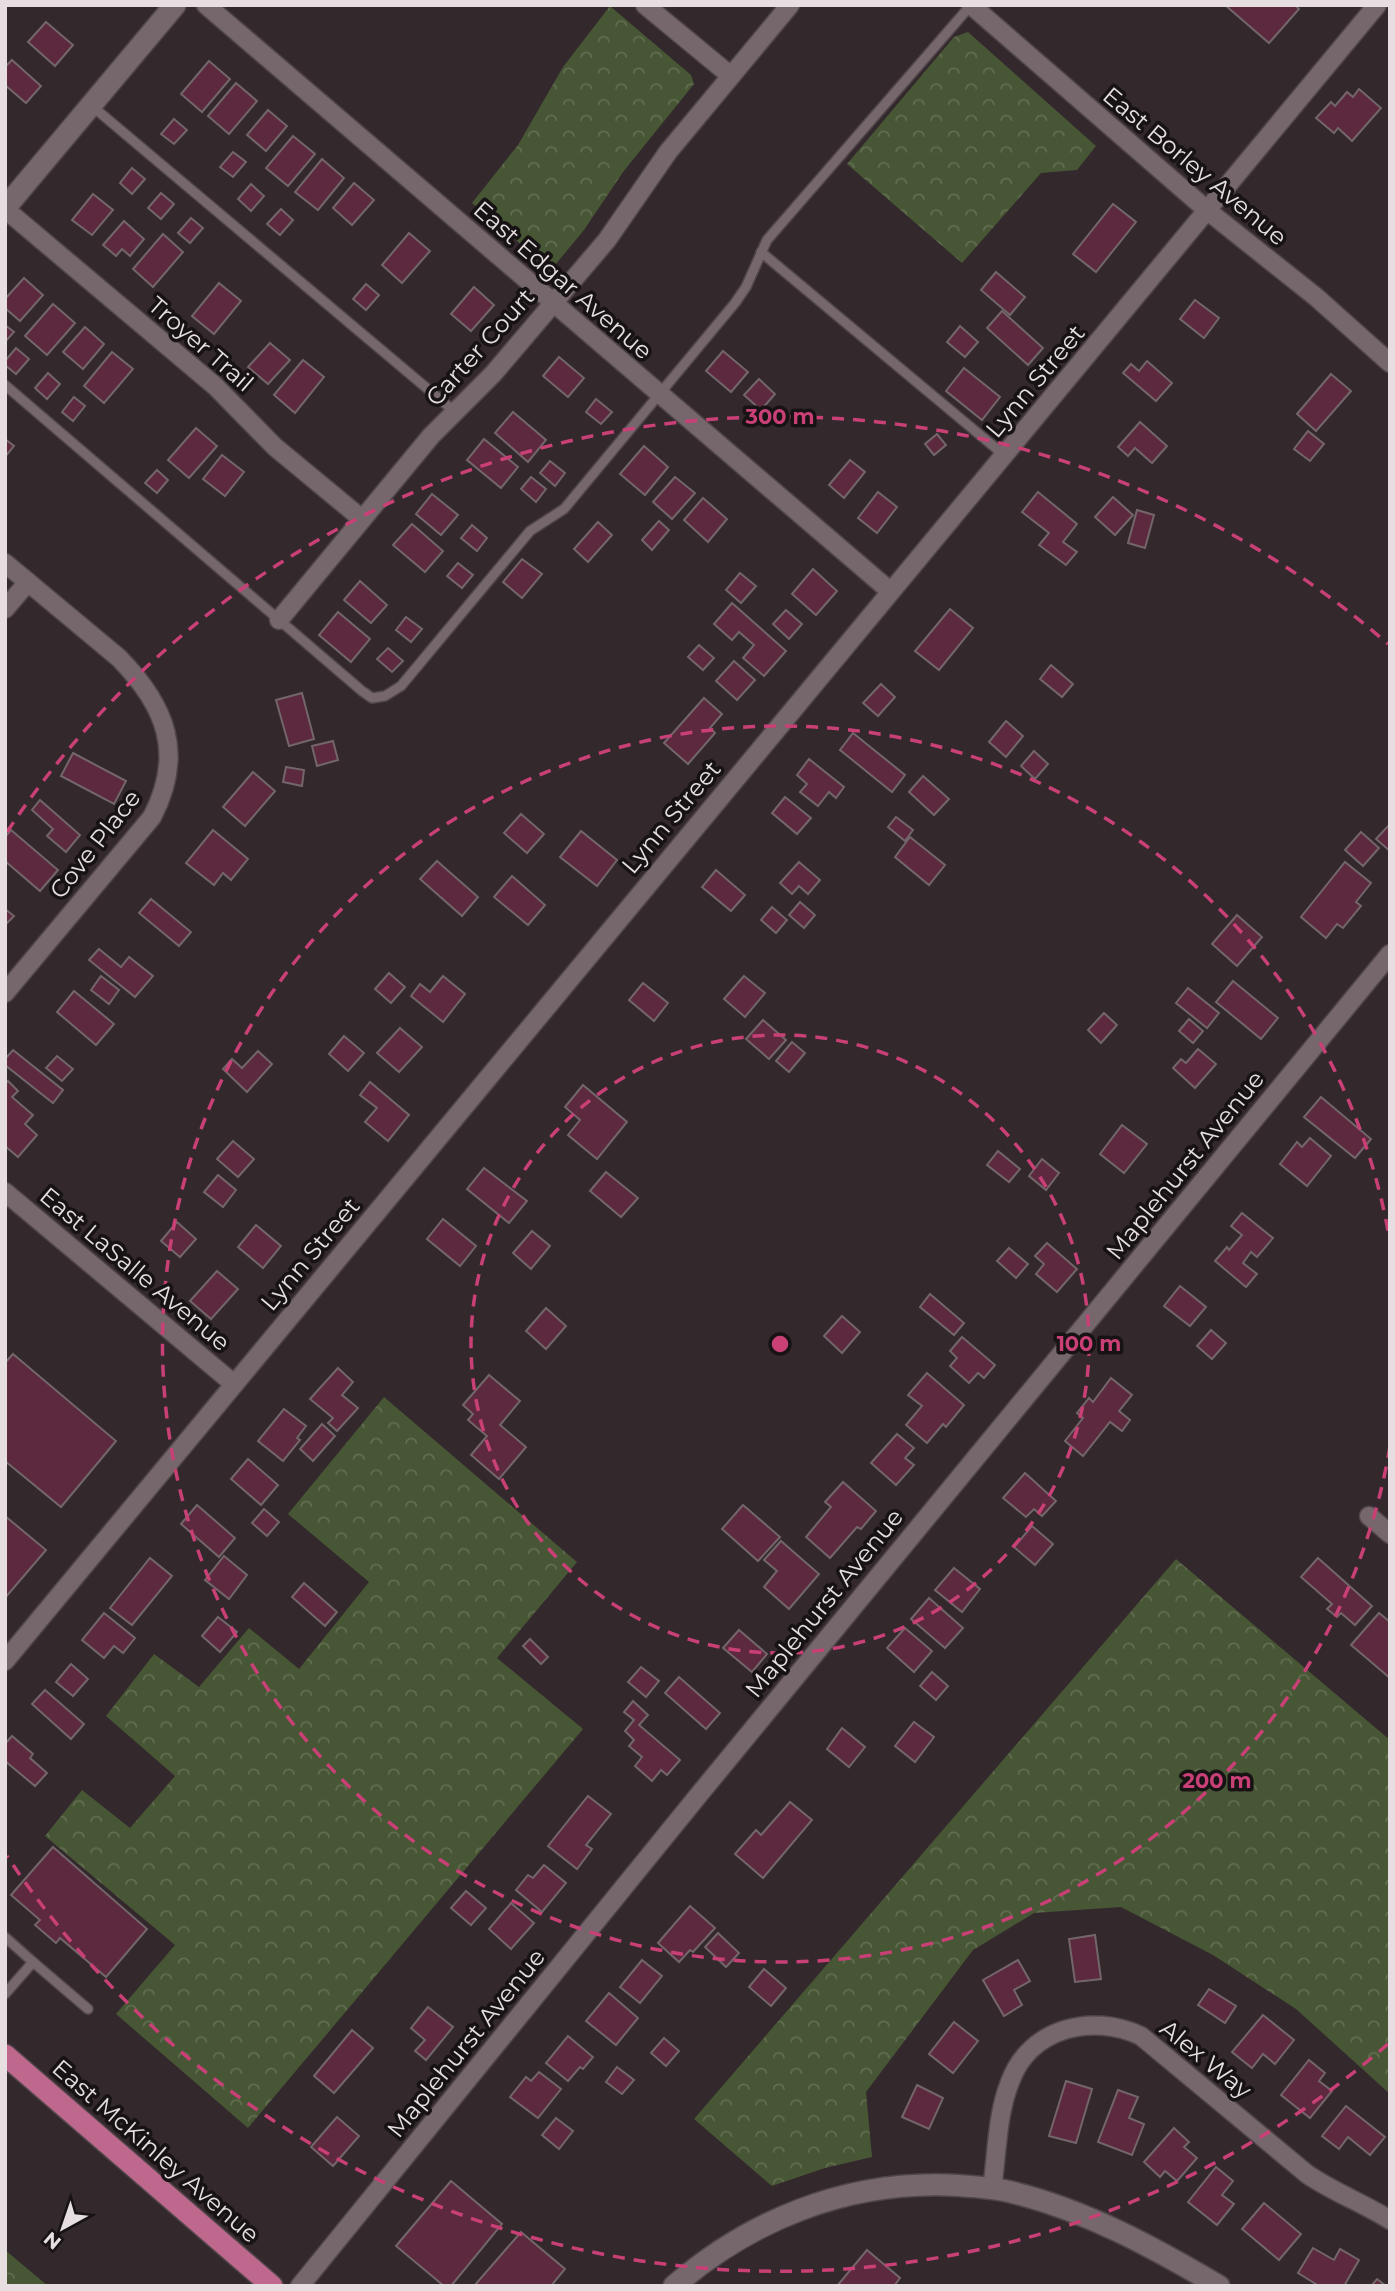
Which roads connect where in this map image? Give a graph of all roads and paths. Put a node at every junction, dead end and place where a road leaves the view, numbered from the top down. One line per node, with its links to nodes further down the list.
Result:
1 (175, 5): 8 (street)
2 (206, 5): 12 (street, East Edgar Avenue)
3 (645, 5): 7 (street)
4 (790, 5): 7 (street, Carter Court)
5 (971, 5): 10 (street, East Borley Avenue); 11 (lane)
6 (1377, 5): 10 (street, Lynn Street)
7 (731, 76): 12 (street, Carter Court)
8 (91, 106): 9 (street); 16 (lane)
9 (5, 209): 18 (street, Troyer Trail)
10 (1208, 211): 13 (street, East Borley Avenue); 17 (street, Lynn Street)
11 (761, 253): 15 (lane); 17 (lane)
12 (552, 304): 15 (street, East Edgar Avenue); 16 (street, Carter Court)
13 (1390, 363)
14 (5, 385): 23 (lane)
15 (658, 395): 21 (street, East Edgar Avenue); 23 (lane)
16 (455, 412): 18 (street, Carter Court)
17 (1004, 455): 21 (street, Lynn Street)
18 (362, 519): 23 (street, Carter Court)
19 (5, 563): 20 (street, Cove Place)
20 (28, 582): 22 (street); 25 (street, Cove Place)
21 (890, 591): 27 (street, Lynn Street)
22 (5, 609)
23 (279, 620)
24 (1390, 954): 39 (street, Maplehurst Avenue)
25 (5, 993)
26 (5, 1192): 27 (street, East LaSalle Avenue)
27 (234, 1384): 30 (street, Lynn Street)
28 (1369, 1516): 29 (street)
29 (1390, 1534)
30 (5, 1661)
31 (5, 1937): 32 (lane)
32 (33, 1962): 33 (lane); 34 (lane)
33 (5, 1994)
34 (88, 2009)
35 (5, 2055): 38 (main road, East McKinley Avenue)
36 (992, 2189): 37 (street, Alex Way); 40 (street); 41 (street)
37 (1390, 2220)
38 (272, 2286)
39 (300, 2286)
40 (674, 2286)
41 (1219, 2286)

